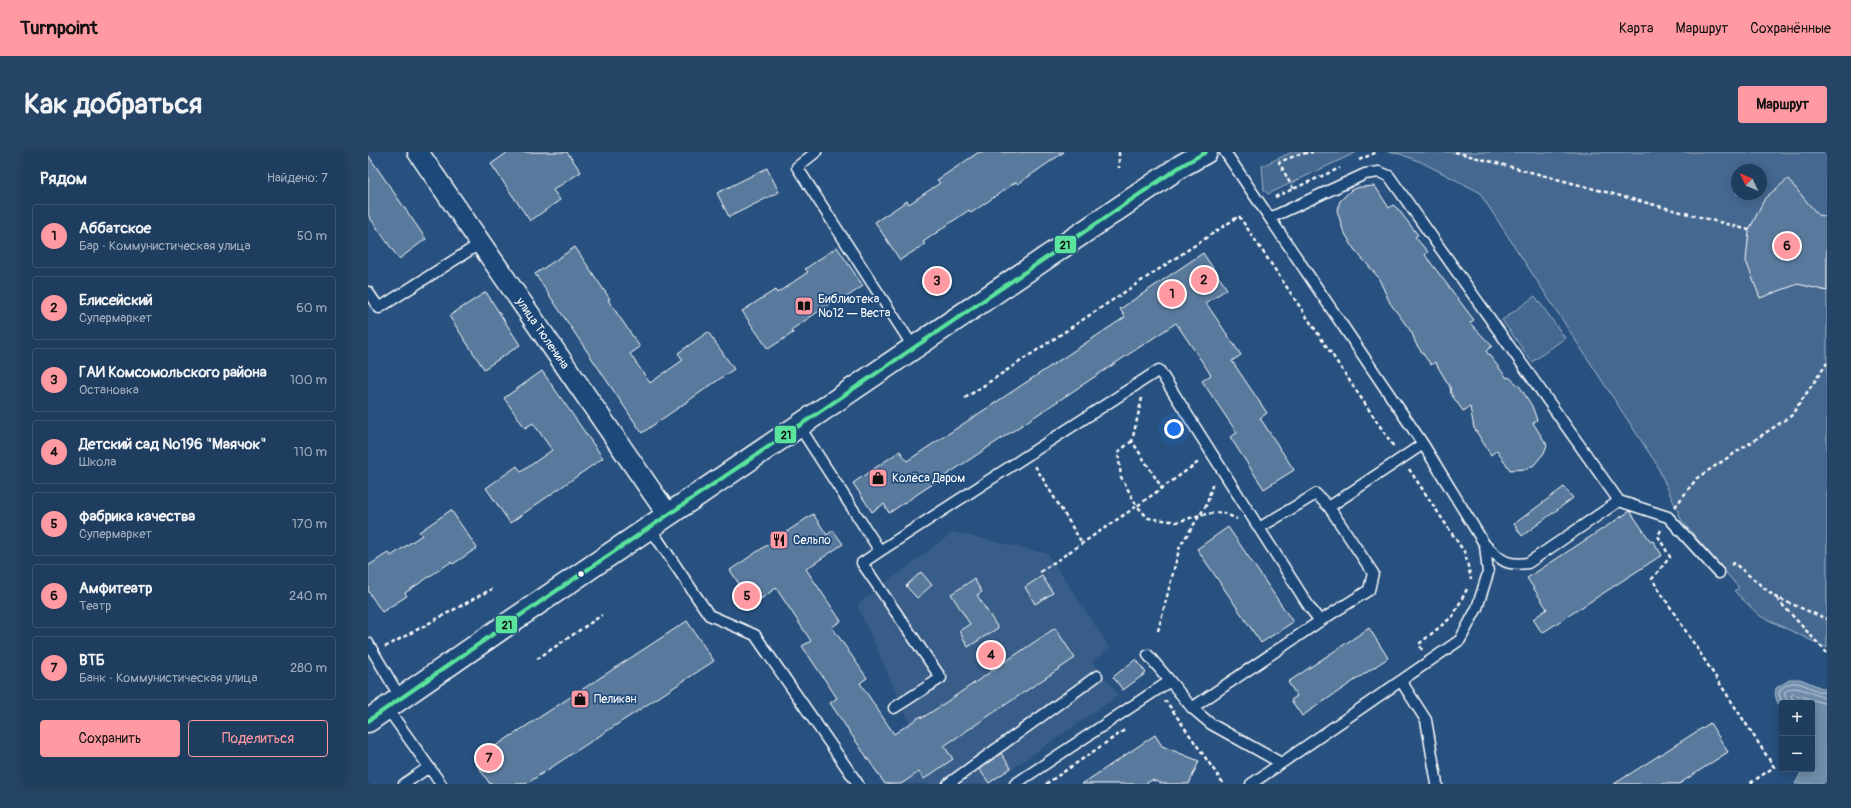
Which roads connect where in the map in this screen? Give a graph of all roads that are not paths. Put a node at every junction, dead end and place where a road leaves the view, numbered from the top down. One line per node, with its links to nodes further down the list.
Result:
1 (418, 152): 7 (street, улица Тюленина)
2 (816, 152): 9 (lane)
3 (1206, 152): 5 (main road)
4 (1225, 152): 6 (lane)
5 (1176, 159): 9 (main road)
6 (1270, 218): 11 (lane); 12 (lane)
7 (480, 243): 8 (lane); 14 (street, улица Тюленина)
8 (368, 292)
9 (914, 348): 10 (main road)
10 (799, 426): 14 (main road); 18 (lane)
11 (1423, 444): 13 (lane); 17 (lane)
12 (1619, 501): 17 (lane); 19 (lane)
13 (1330, 507): 16 (lane); 20 (lane)
14 (668, 515): 15 (main road)
15 (650, 528): 26 (main road); 34 (lane)
16 (1259, 528): 18 (lane); 20 (lane)
17 (1485, 545): 25 (lane)
18 (880, 551): 27 (lane)
19 (1719, 573)
20 (1320, 621): 28 (lane)
21 (368, 643): 26 (lane)
22 (1148, 655): 24 (lane)
23 (1097, 676): 35 (lane)
24 (1170, 681): 28 (lane); 36 (lane)
25 (1401, 681): 30 (lane); 38 (lane)
26 (394, 704): 29 (main road); 31 (lane)
27 (894, 708)
28 (1192, 708): 30 (lane)
29 (368, 721)
30 (1281, 763): 37 (lane)
31 (429, 767): 32 (lane); 33 (lane)
32 (404, 784)
33 (441, 784)
34 (858, 784)
35 (948, 784)
36 (1015, 784)
37 (1251, 784)
38 (1437, 784)

